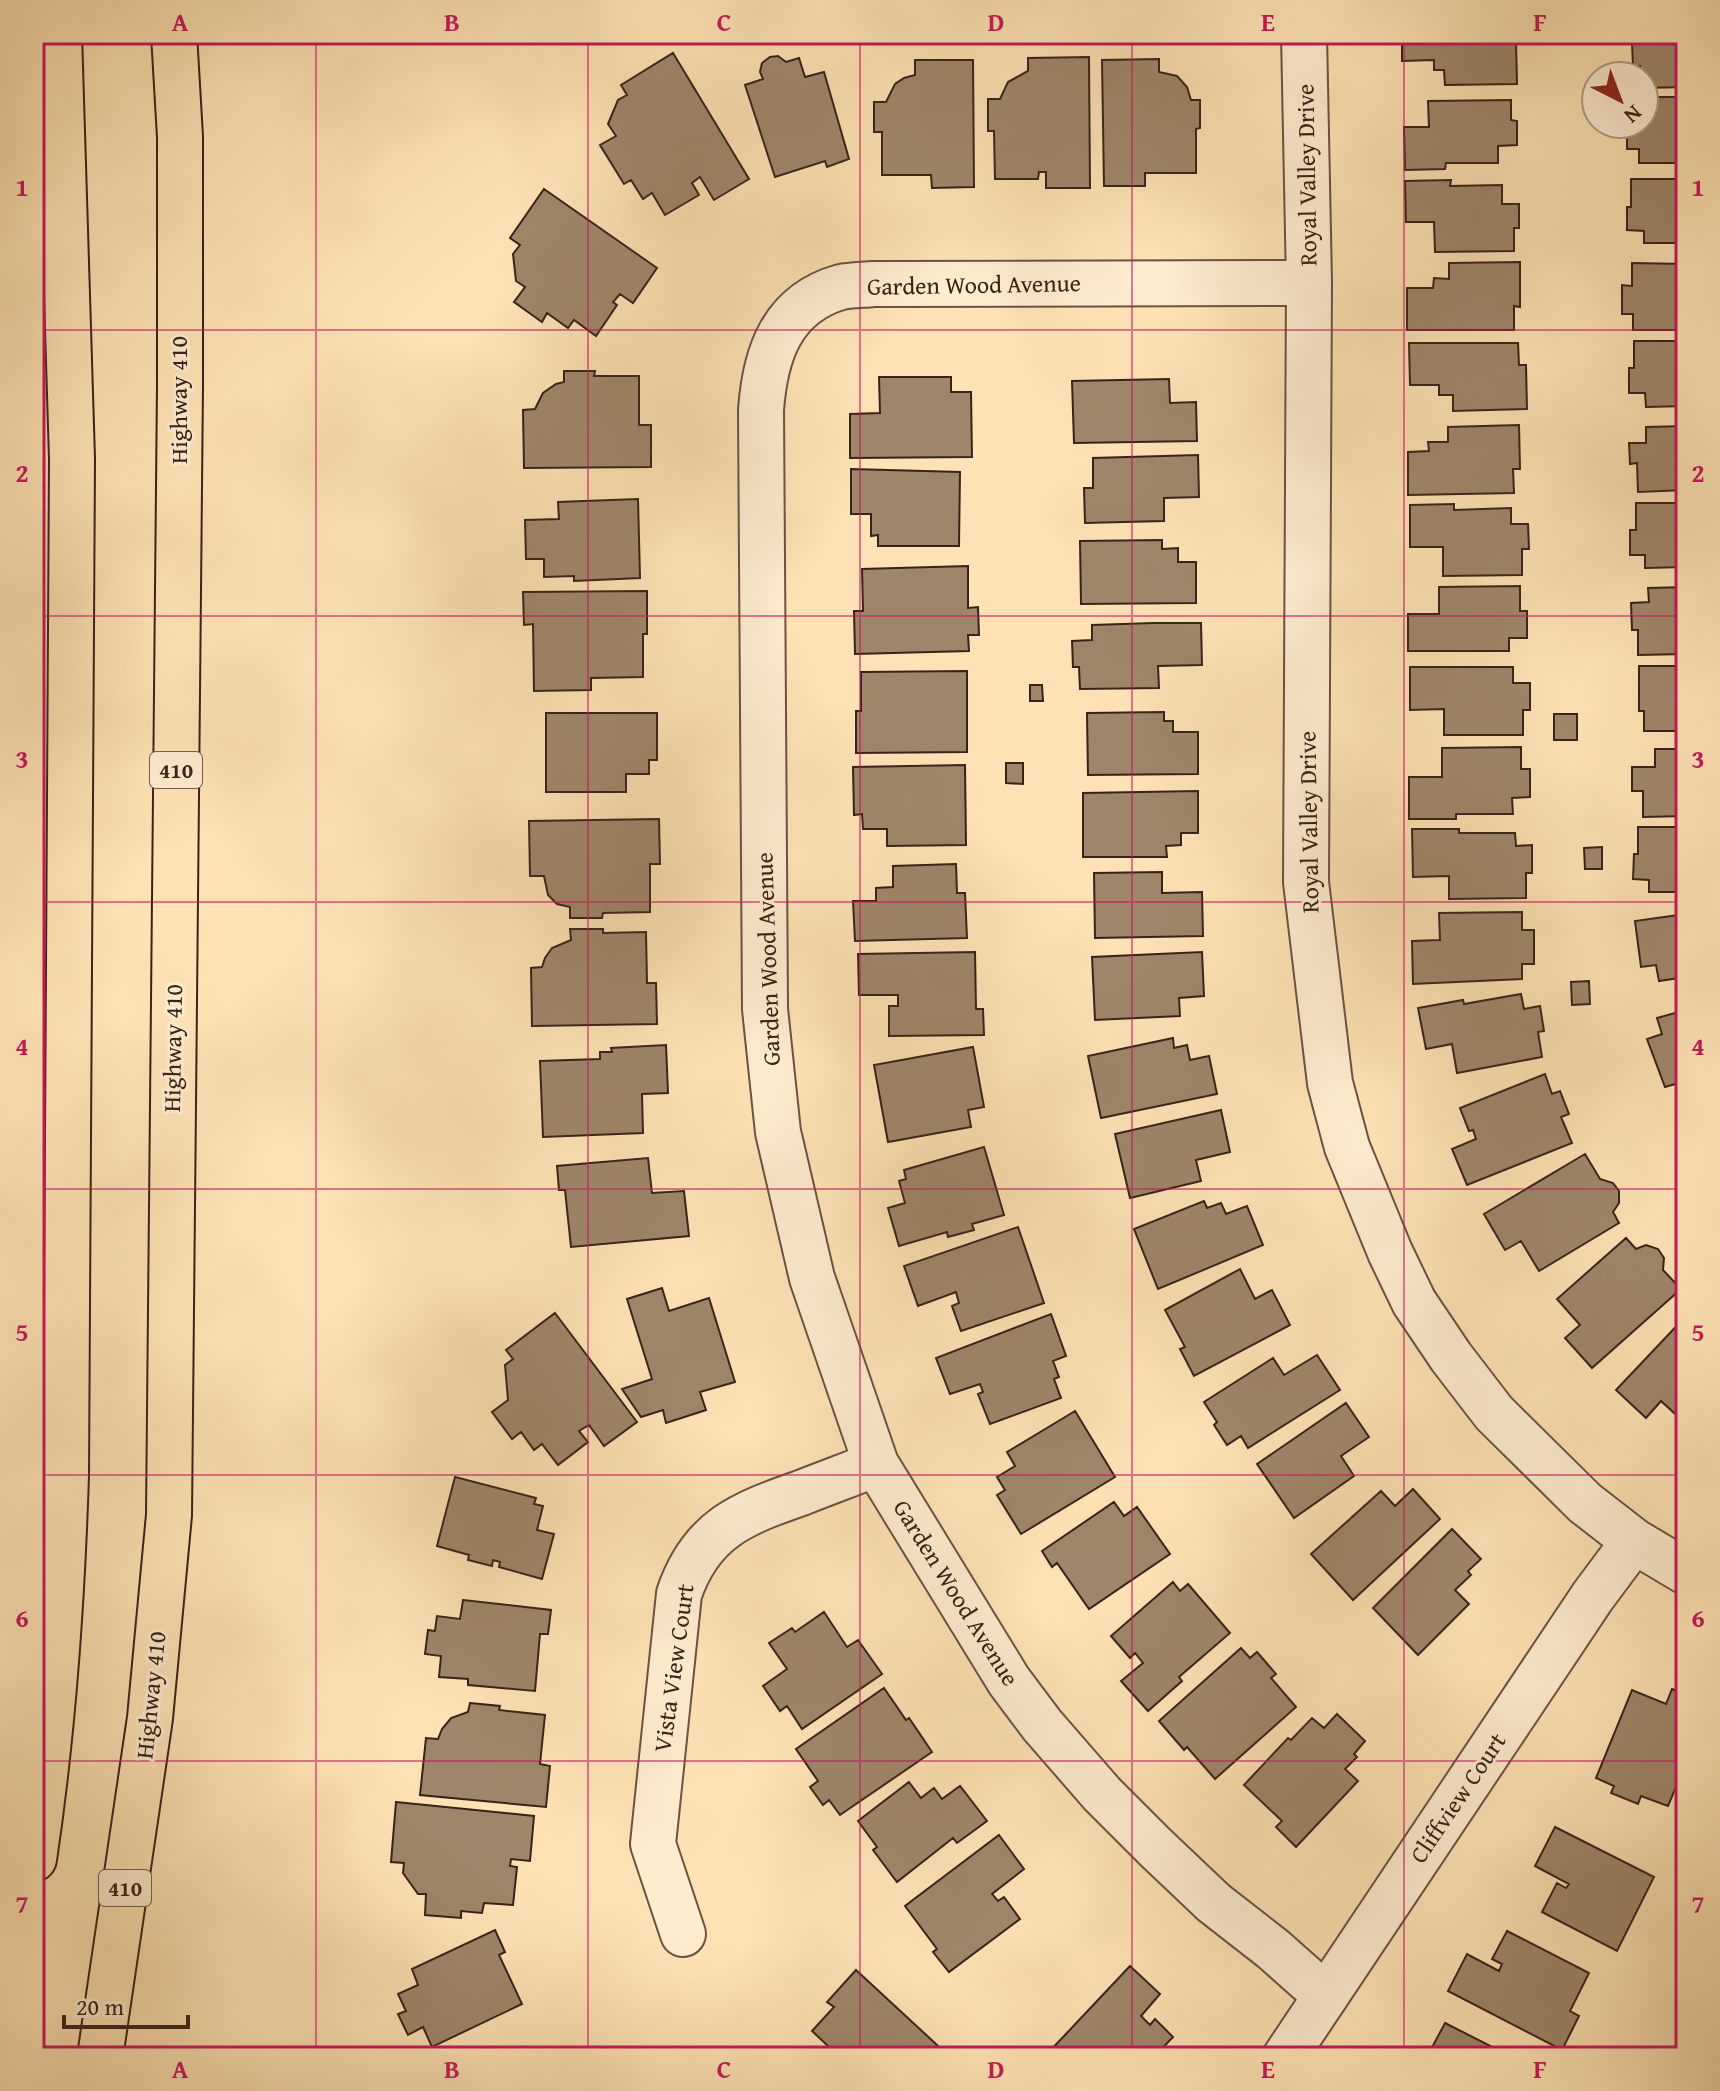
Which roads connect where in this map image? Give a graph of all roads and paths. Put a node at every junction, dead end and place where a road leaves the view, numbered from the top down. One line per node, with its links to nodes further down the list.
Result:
1 (59, 34): 10 (highway)
2 (174, 34): 5 (highway, Highway 410 / 410)
3 (200, 34): 5 (highway)
4 (1304, 34): 6 (street, Royal Valley Drive)
5 (180, 137): 13 (highway, Highway 410 / 410)
6 (1309, 283): 7 (street, Garden Wood Avenue); 8 (street, Royal Valley Drive)
7 (876, 1464): 11 (street, Vista View Court); 12 (street, Garden Wood Avenue)
8 (1634, 1541): 9 (street, Royal Valley Drive); 12 (street, Cliffview Court)
9 (1686, 1572)
10 (34, 1859)
11 (683, 1934)
12 (1326, 1996): 14 (street, Cliffview Court)
13 (100, 2057)
14 (1285, 2057)

